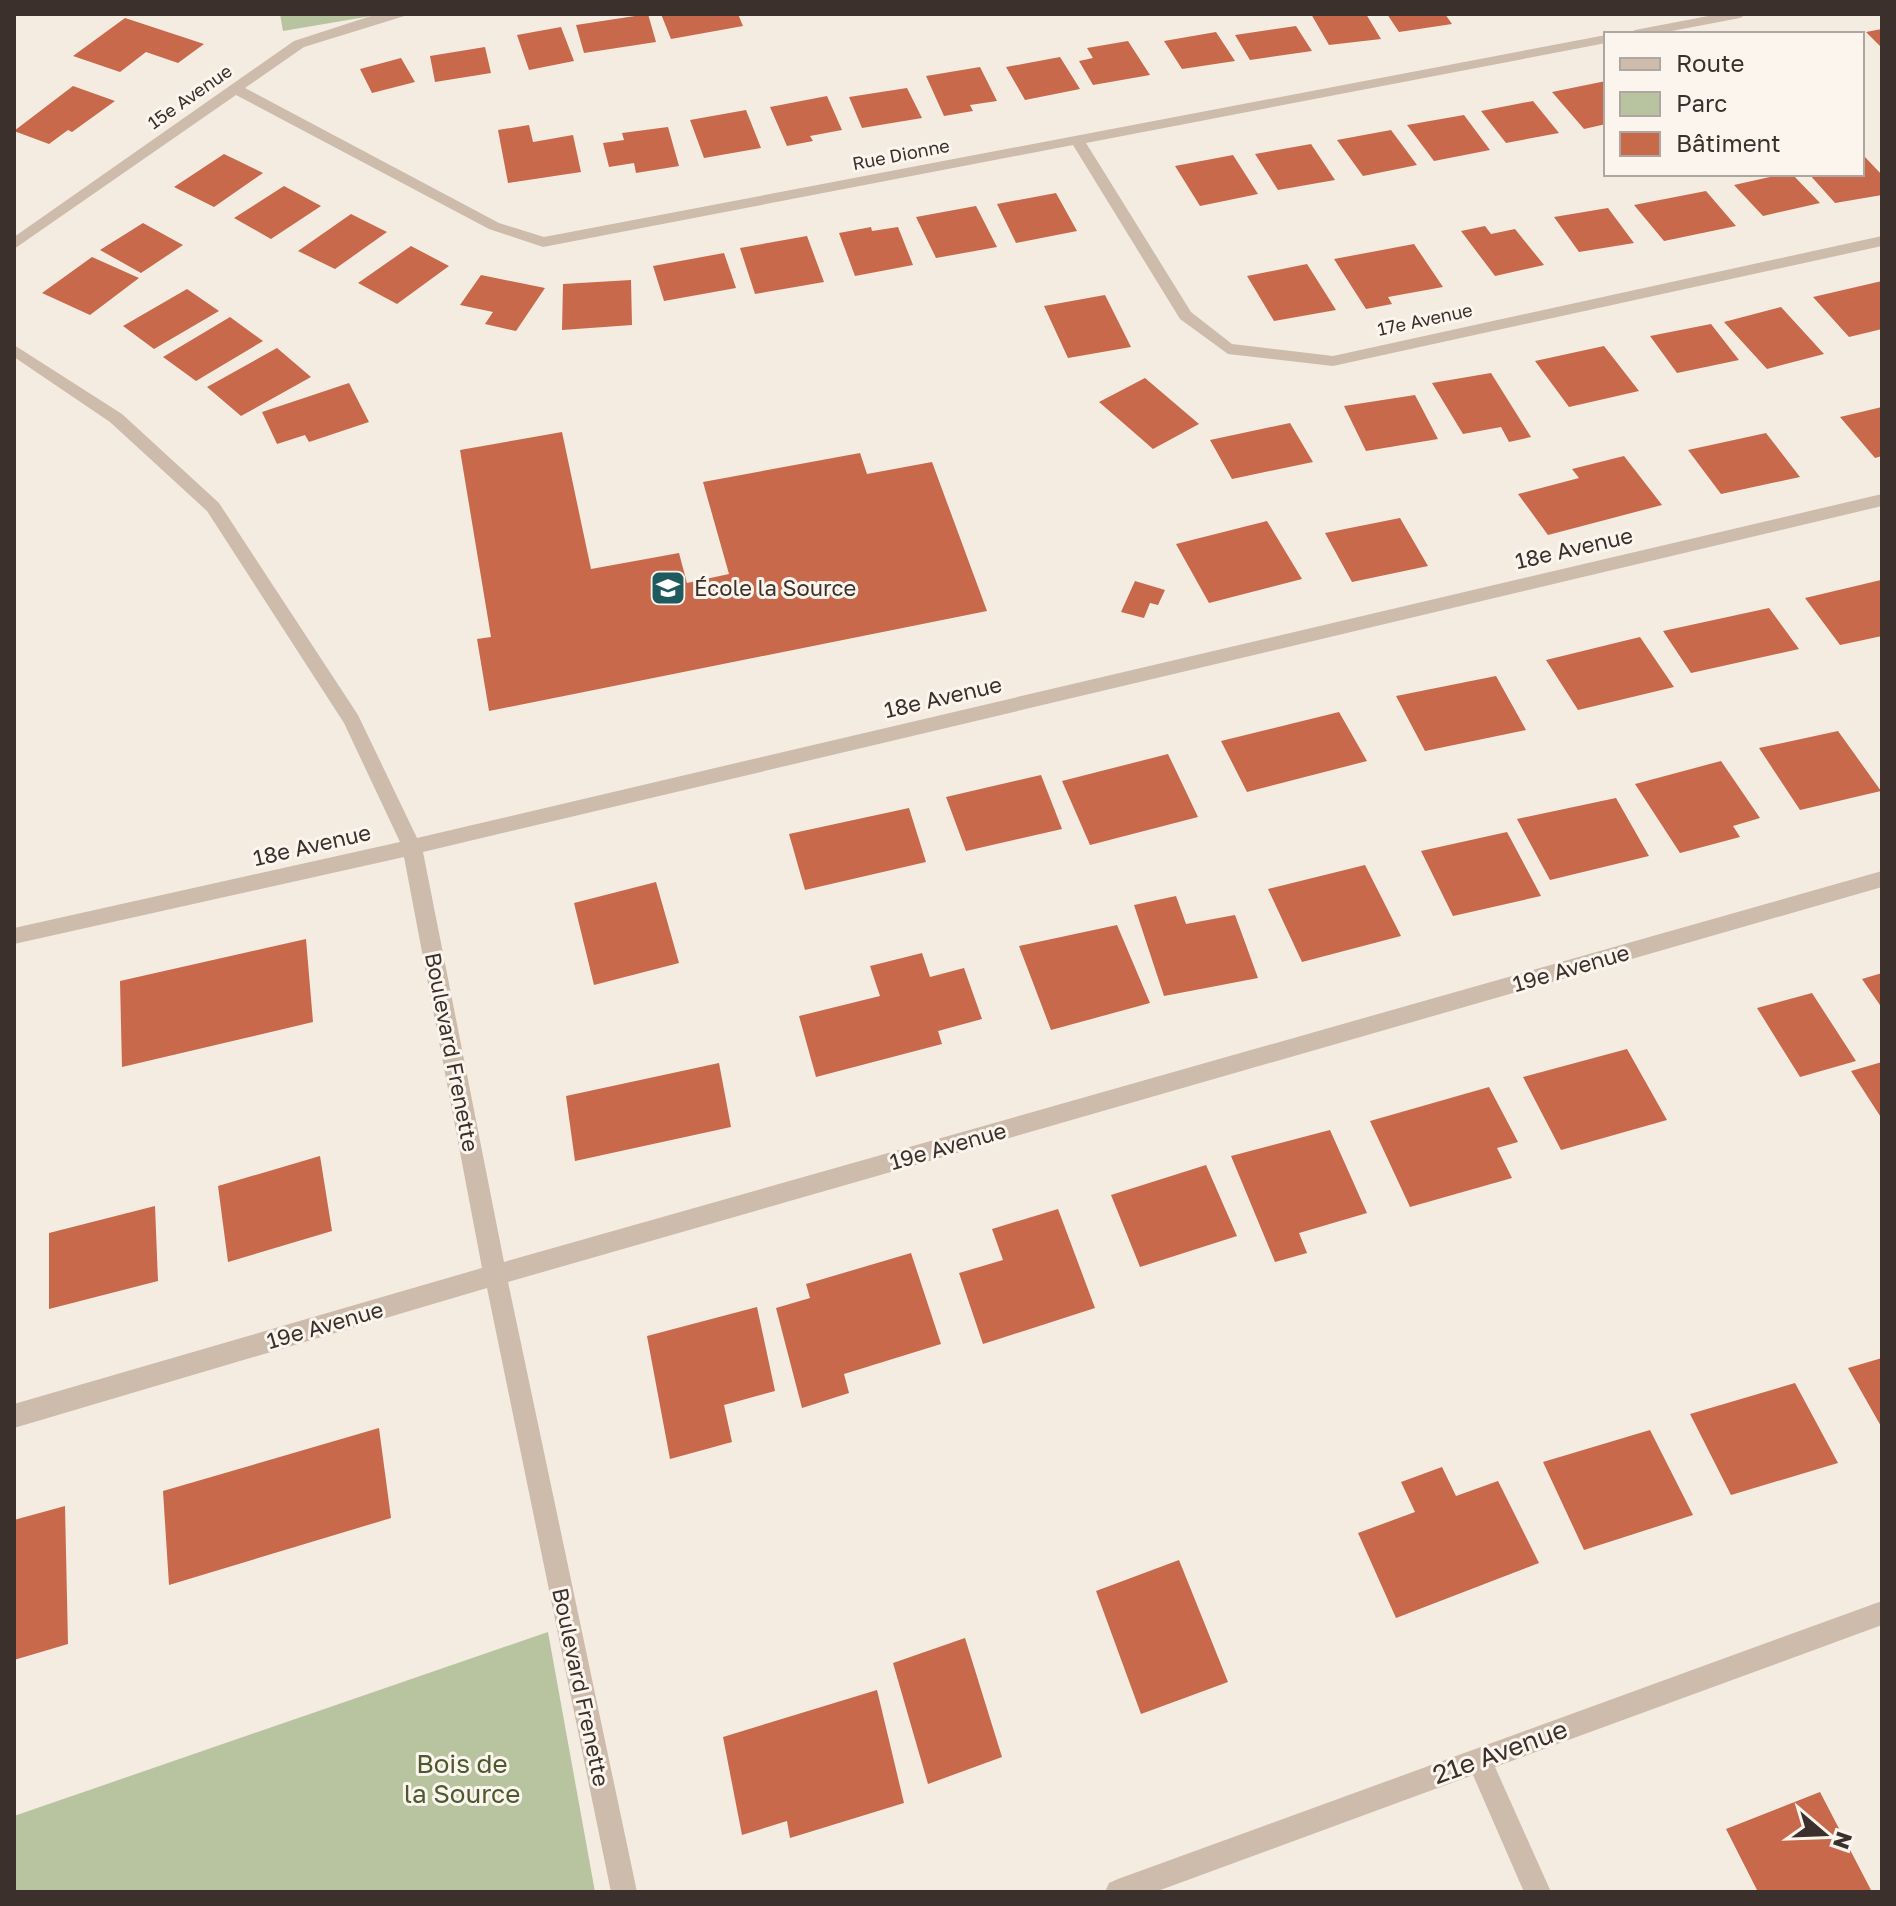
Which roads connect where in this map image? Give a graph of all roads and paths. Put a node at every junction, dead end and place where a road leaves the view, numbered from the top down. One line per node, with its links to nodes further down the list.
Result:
1 (404, 14): 5 (street, 15e Avenue)
2 (1740, 14): 3 (street)
3 (1646, 32)
4 (1604, 39): 6 (street, Rue Dionne)
5 (234, 88): 6 (street, Rue Dionne); 8 (street, 15e Avenue)
6 (1077, 140): 7 (street, 17e Avenue)
7 (1882, 241)
8 (14, 244)
9 (14, 350): 11 (street, Boulevard Frenette)
10 (1882, 500): 11 (street, 18e Avenue)
11 (412, 847): 13 (street, 18e Avenue); 14 (street, Boulevard Frenette)
12 (1882, 879): 14 (street, 19e Avenue)
13 (14, 936)
14 (495, 1275): 15 (street, 19e Avenue); 18 (street, Boulevard Frenette)
15 (14, 1416)
16 (1882, 1613): 17 (street, 21e Avenue)
17 (1479, 1760): 19 (street, 21e Avenue); 20 (street)
18 (624, 1892)
19 (1118, 1892)
20 (1538, 1892)

